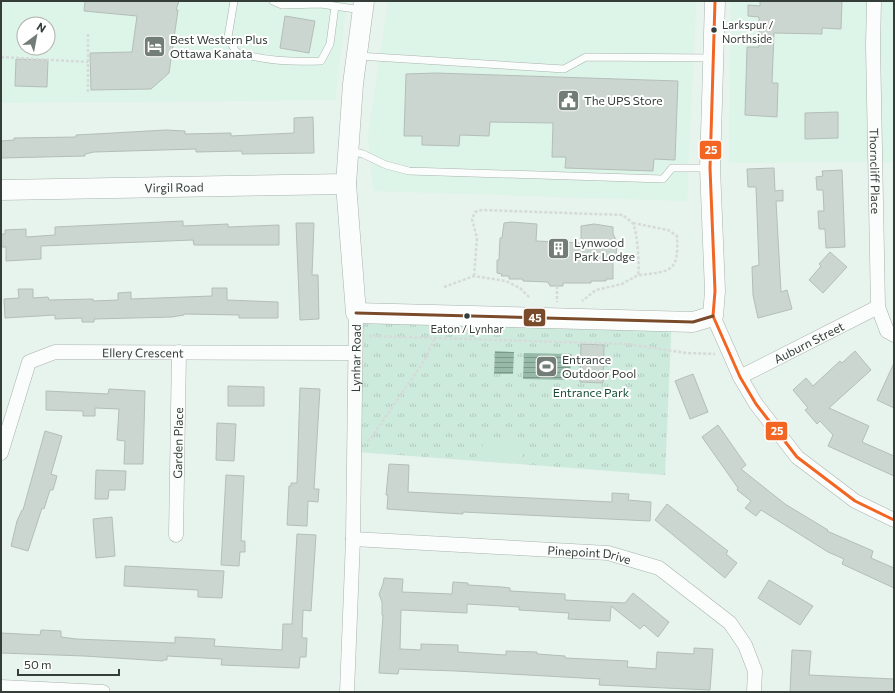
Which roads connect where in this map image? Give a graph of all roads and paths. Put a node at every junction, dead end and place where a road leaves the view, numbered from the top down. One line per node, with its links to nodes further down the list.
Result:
1 (234, 1): 6 (lane)
2 (273, 1): 5 (lane)
3 (715, 1): 11 (street)
4 (874, 1): 24 (street, Thorncliff Place)
5 (322, 2): 6 (lane)
6 (335, 6): 7 (lane)
7 (363, 6): 9 (street, Lynhar Road)
8 (88, 33): 12 (path)
9 (356, 56): 11 (lane); 14 (street, Lynhar Road)
10 (1, 57): 12 (path)
11 (713, 58): 15 (street)
12 (88, 62): 13 (path)
13 (88, 92)
14 (348, 151): 15 (lane); 16 (street, Lynhar Road)
15 (710, 168): 26 (street)
16 (346, 184): 17 (street, Virgil Road); 25 (street, Lynhar Road)
17 (1, 190)
18 (633, 223): 19 (path); 19 (path); 20 (path)
19 (638, 275): 23 (path)
20 (474, 276): 21 (path); 22 (path)
21 (444, 287)
22 (530, 298)
23 (582, 300)
24 (878, 307): 27 (street, Thorncliff Place); 33 (street, Auburn Street)
25 (356, 313): 26 (street); 28 (street, Lynhar Road)
26 (713, 316): 30 (street)
27 (894, 335)
28 (355, 336): 29 (path); 32 (street, Lynhar Road)
29 (434, 338): 30 (path); 34 (path)
30 (728, 351): 33 (street)
31 (179, 352): 32 (street, Ellery Crescent); 35 (street, Ellery Crescent); 37 (street, Garden Place)
32 (354, 353): 34 (street, Lynhar Road)
33 (740, 377): 36 (street)
34 (354, 447): 38 (street, Lynhar Road)
35 (1, 453)
36 (894, 520)
37 (176, 535)
38 (353, 539): 41 (street, Lynhar Road); 42 (street, Pinepoint Drive)
39 (1, 687): 40 (street)
40 (103, 692)
41 (347, 692)
42 (754, 692)

